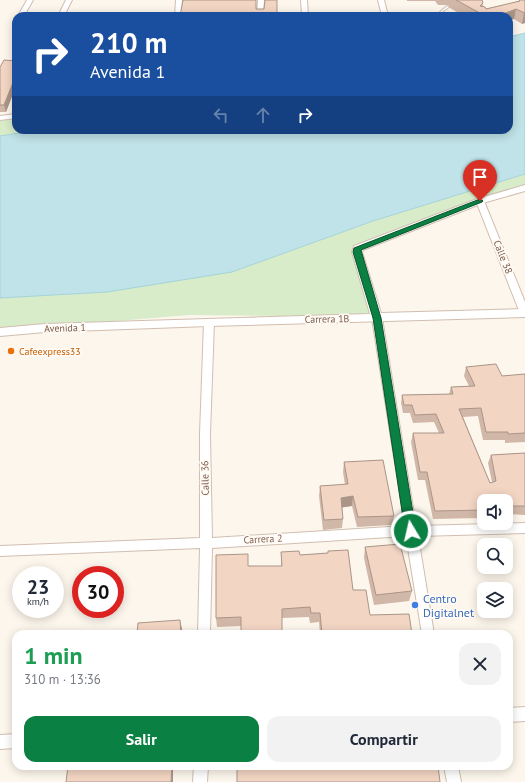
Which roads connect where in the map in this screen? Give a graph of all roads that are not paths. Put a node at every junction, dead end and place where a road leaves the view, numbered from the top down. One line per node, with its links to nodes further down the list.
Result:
1 (30, 0): 8 (street)
2 (69, 0): 9 (street)
3 (179, 0): 10 (street)
4 (261, 0): 11 (street)
5 (304, 0): 12 (street)
6 (382, 0): 13 (street)
7 (448, 6): 14 (lane)
8 (24, 12)
9 (63, 12)
10 (178, 12)
11 (260, 12)
12 (305, 12)
13 (384, 12)
14 (441, 12)
15 (12, 115): 16 (street)
16 (0, 118)
17 (525, 188): 18 (street)
18 (480, 201): 19 (street, Calle 38); 20 (street)
19 (525, 313): 20 (street, Carrera 1B)
20 (377, 318): 21 (street, Carrera 1B); 25 (street)
21 (209, 322): 22 (street, Carrera 1B); 26 (street, Calle 36)
22 (129, 326): 23 (street, Avenida 1)
23 (0, 332)
24 (525, 528): 25 (street, Carrera 2)
25 (411, 531): 26 (street, Carrera 2); 29 (street)
26 (206, 543): 27 (street, Carrera 2); 28 (street, Calle 36)
27 (0, 550)
28 (204, 630)
29 (427, 630)
30 (525, 714): 31 (street)
31 (513, 715)
32 (12, 741): 33 (street)
33 (0, 742)
34 (201, 770): 36 (street)
35 (452, 770): 37 (street)
36 (200, 782)
37 (454, 782)

